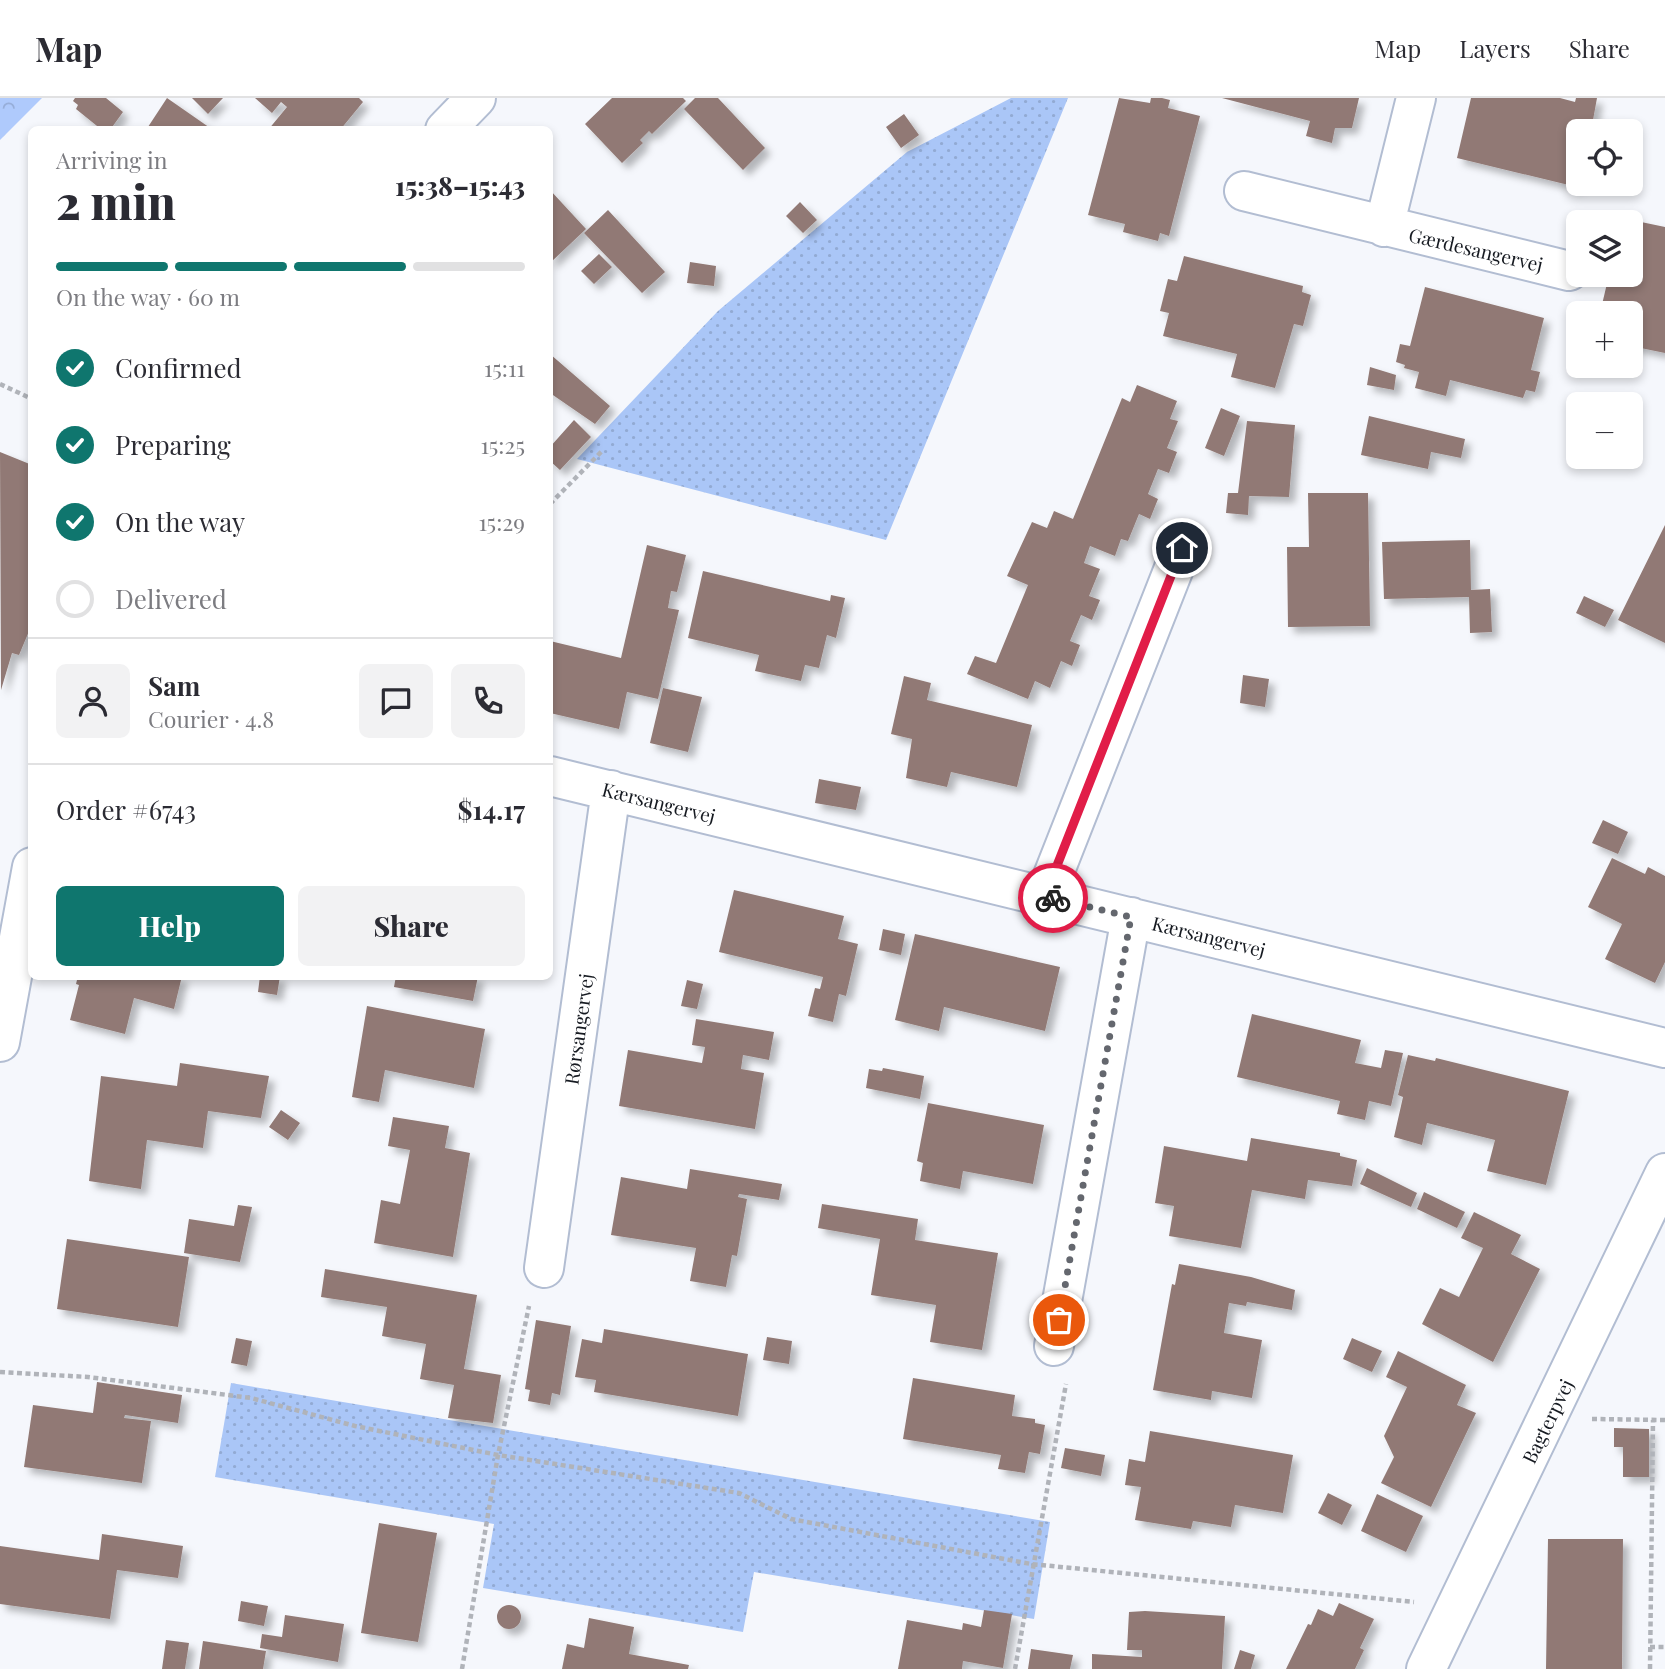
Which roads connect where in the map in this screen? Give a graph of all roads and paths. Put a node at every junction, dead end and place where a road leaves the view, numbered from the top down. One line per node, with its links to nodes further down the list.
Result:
1 (476, 98): 3 (street)
2 (1416, 98): 5 (street, Gærdesangervej)
3 (449, 126)
4 (1244, 191): 5 (street, Gærdesangervej)
5 (1384, 227): 6 (street, Gærdesangervej)
6 (1566, 270)
7 (0, 384): 8 (path)
8 (28, 397)
9 (602, 451): 10 (path)
10 (553, 501)
11 (1182, 548): 15 (street)
12 (553, 777): 13 (street, Kærsangervej)
13 (611, 790): 15 (street, Kærsangervej); 20 (street, Rørsangervej)
14 (28, 889): 17 (street)
15 (1045, 896): 16 (street, Kærsangervej)
16 (1131, 917): 18 (street, Kærsangervej); 21 (street)
17 (0, 1042)
18 (1665, 1048)
19 (1665, 1172): 23 (street, Bagterpvej)
20 (544, 1268): 26 (path)
21 (1054, 1346): 27 (path)
22 (0, 1372): 26 (path)
23 (1549, 1418): 24 (path); 28 (street, Bagterpvej)
24 (1653, 1420): 25 (path); 29 (path)
25 (1665, 1420)
26 (498, 1455): 27 (path); 31 (path)
27 (1031, 1564): 28 (path); 32 (path)
28 (1456, 1606): 33 (street, Bagterpvej)
29 (1650, 1647): 30 (path); 34 (path)
30 (1665, 1647)
31 (462, 1669)
32 (1014, 1669)
33 (1426, 1669)
34 (1650, 1669)

